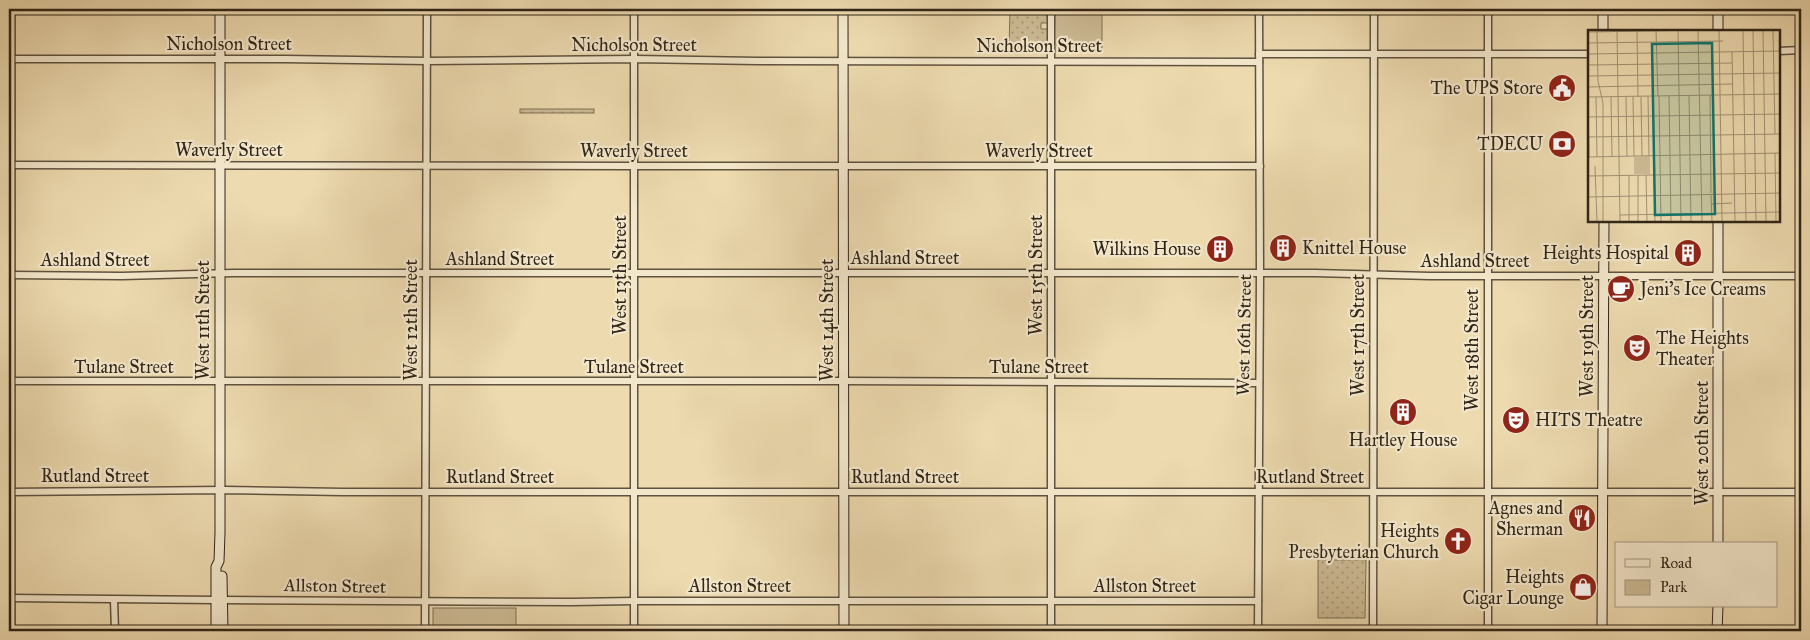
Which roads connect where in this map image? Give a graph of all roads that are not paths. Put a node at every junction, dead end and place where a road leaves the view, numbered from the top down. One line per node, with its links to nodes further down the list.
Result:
1 (11, 9): 20 (street)
2 (220, 9): 21 (street, West 11th Street)
3 (427, 9): 24 (street, West 12th Street)
4 (634, 9): 22 (street, West 13th Street)
5 (842, 9): 23 (street, West 14th Street)
6 (1051, 9): 25 (street, West 15th Street)
7 (1259, 9): 17 (street, West 16th Street)
8 (1374, 9): 16 (street, West 17th Street)
9 (1488, 9): 18 (street, West 18th Street)
10 (1603, 9): 12 (street)
11 (1718, 9): 13 (street)
12 (1603, 30)
13 (1718, 30)
14 (1780, 50): 15 (street)
15 (1801, 50)
16 (1374, 53): 17 (street); 18 (street); 42 (street, West 17th Street)
17 (1260, 54): 26 (street, West 16th Street)
18 (1488, 54): 19 (street); 45 (street, West 18th Street)
19 (1588, 54)
20 (10, 59): 21 (street, Nicholson Street); 27 (street)
21 (220, 59): 24 (street, Nicholson Street); 28 (street, West 11th Street)
22 (635, 59): 23 (street, Nicholson Street); 24 (street, Nicholson Street); 30 (street, West 13th Street)
23 (842, 61): 25 (street, Nicholson Street); 31 (street, West 14th Street)
24 (427, 62): 29 (street, West 12th Street)
25 (1051, 62): 26 (street, Nicholson Street); 32 (street, West 15th Street)
26 (1259, 62): 33 (street, West 16th Street)
27 (10, 165): 28 (street, Waverly Street); 43 (street)
28 (219, 165): 29 (street, Waverly Street); 38 (street, West 11th Street)
29 (427, 166): 30 (street, Waverly Street); 39 (street, West 12th Street)
30 (634, 166): 31 (street, Waverly Street); 36 (street, West 13th Street)
31 (843, 166): 32 (street, Waverly Street); 40 (street, West 14th Street)
32 (1051, 166): 33 (street, Waverly Street); 37 (street, West 15th Street)
33 (1260, 166): 41 (street, West 16th Street)
34 (1604, 222): 46 (street, West 19th Street)
35 (1718, 222): 44 (street, West 20th Street)
36 (635, 273): 39 (street, Ashland Street); 40 (street, Ashland Street); 52 (street, West 13th Street)
37 (1051, 273): 40 (street, Ashland Street); 41 (street, Ashland Street); 53 (street, West 15th Street)
38 (219, 274): 39 (street, Ashland Street); 43 (street, Ashland Street); 50 (street, West 11th Street)
39 (427, 274): 51 (street, West 12th Street)
40 (843, 274): 49 (street, West 14th Street)
41 (1260, 274): 42 (street, Ashland Street); 54 (street, West 16th Street)
42 (1373, 274): 45 (street, Ashland Street); 62 (street, West 17th Street)
43 (10, 275): 48 (street)
44 (1718, 275): 46 (street, Ashland Street); 47 (street, Ashland Street); 65 (street, West 20th Street)
45 (1487, 276): 46 (street, Ashland Street); 63 (street, West 18th Street)
46 (1604, 276): 64 (street, West 19th Street)
47 (1801, 276)
48 (10, 381): 50 (street, Tulane Street); 56 (street)
49 (844, 381): 52 (street, Tulane Street); 53 (street, Tulane Street); 59 (street, West 14th Street)
50 (219, 382): 51 (street, Tulane Street); 55 (street, West 11th Street)
51 (426, 382): 52 (street, Tulane Street); 57 (street, West 12th Street)
52 (635, 382): 58 (street, West 13th Street)
53 (1051, 383): 54 (street, Tulane Street); 60 (street, West 15th Street)
54 (1259, 383): 61 (street, West 16th Street)
55 (219, 490): 56 (street, Rutland Street); 57 (street, Rutland Street); 70 (street, West 11th Street)
56 (10, 492): 68 (street)
57 (426, 492): 58 (street, Rutland Street); 75 (street, West 12th Street)
58 (634, 492): 59 (street, Rutland Street); 71 (street, West 13th Street)
59 (844, 492): 60 (street, Rutland Street); 72 (street, West 14th Street)
60 (1051, 492): 61 (street, Rutland Street); 73 (street, West 15th Street)
61 (1258, 492): 62 (street, Rutland Street); 74 (street, West 16th Street)
62 (1373, 492): 63 (street, Rutland Street); 86 (street, West 17th Street)
63 (1488, 492): 64 (street, Rutland Street); 87 (street, West 18th Street)
64 (1603, 492): 65 (street, Rutland Street); 88 (street, West 19th Street)
65 (1718, 492): 66 (street, Rutland Street); 67 (street, West 20th Street)
66 (1801, 492)
67 (1718, 542)
68 (10, 598): 69 (street, Allston Street); 77 (street)
69 (114, 600): 70 (street, Allston Street); 78 (street)
70 (219, 600): 75 (street, Allston Street); 79 (street, West 11th Street); 80 (street)
71 (634, 601): 72 (street, Allston Street); 75 (street, Allston Street); 82 (street, West 13th Street)
72 (844, 601): 73 (street, Allston Street); 83 (street, West 14th Street)
73 (1051, 601): 74 (street, Allston Street); 84 (street, West 15th Street)
74 (1258, 601): 85 (street, West 16th Street)
75 (425, 602): 81 (street, West 12th Street)
76 (1718, 608): 89 (street)
77 (11, 631)
78 (115, 631)
79 (216, 631)
80 (223, 631)
81 (425, 631)
82 (634, 631)
83 (844, 631)
84 (1051, 631)
85 (1258, 631)
86 (1373, 631)
87 (1488, 631)
88 (1602, 631)
89 (1718, 631)

